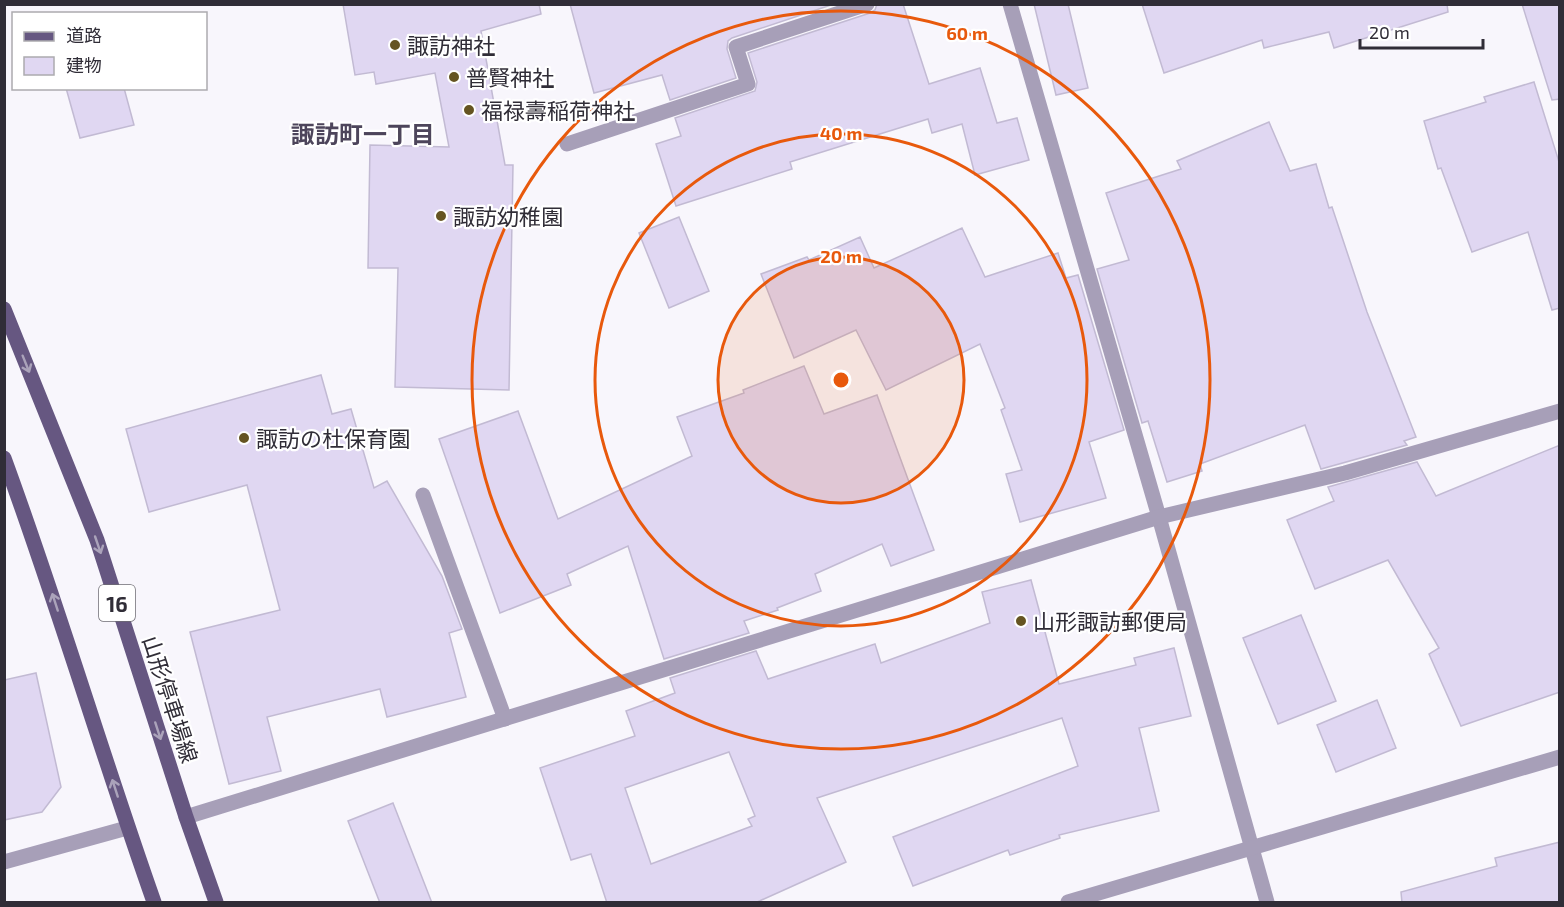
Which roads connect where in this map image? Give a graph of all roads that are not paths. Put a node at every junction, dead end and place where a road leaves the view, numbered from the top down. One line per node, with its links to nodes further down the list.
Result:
1 (867, 4): 3 (street)
2 (1010, 4): 8 (street)
3 (567, 144)
4 (4, 309): 11 (main road, 山形停車場線 / 16, one-way to 11)
5 (1560, 411): 8 (street)
6 (4, 458): 12 (main road, one-way to 6)
7 (423, 495): 9 (street)
8 (1159, 517): 9 (street); 13 (street)
9 (504, 719): 11 (street)
10 (1560, 757): 13 (street)
11 (186, 818): 16 (main road, 山形停車場線 / 16)
12 (127, 828): 14 (street); 15 (main road)
13 (1251, 848): 17 (street); 18 (street)
14 (4, 862)
15 (154, 903)
16 (216, 903)
17 (1068, 903)
18 (1267, 903)

